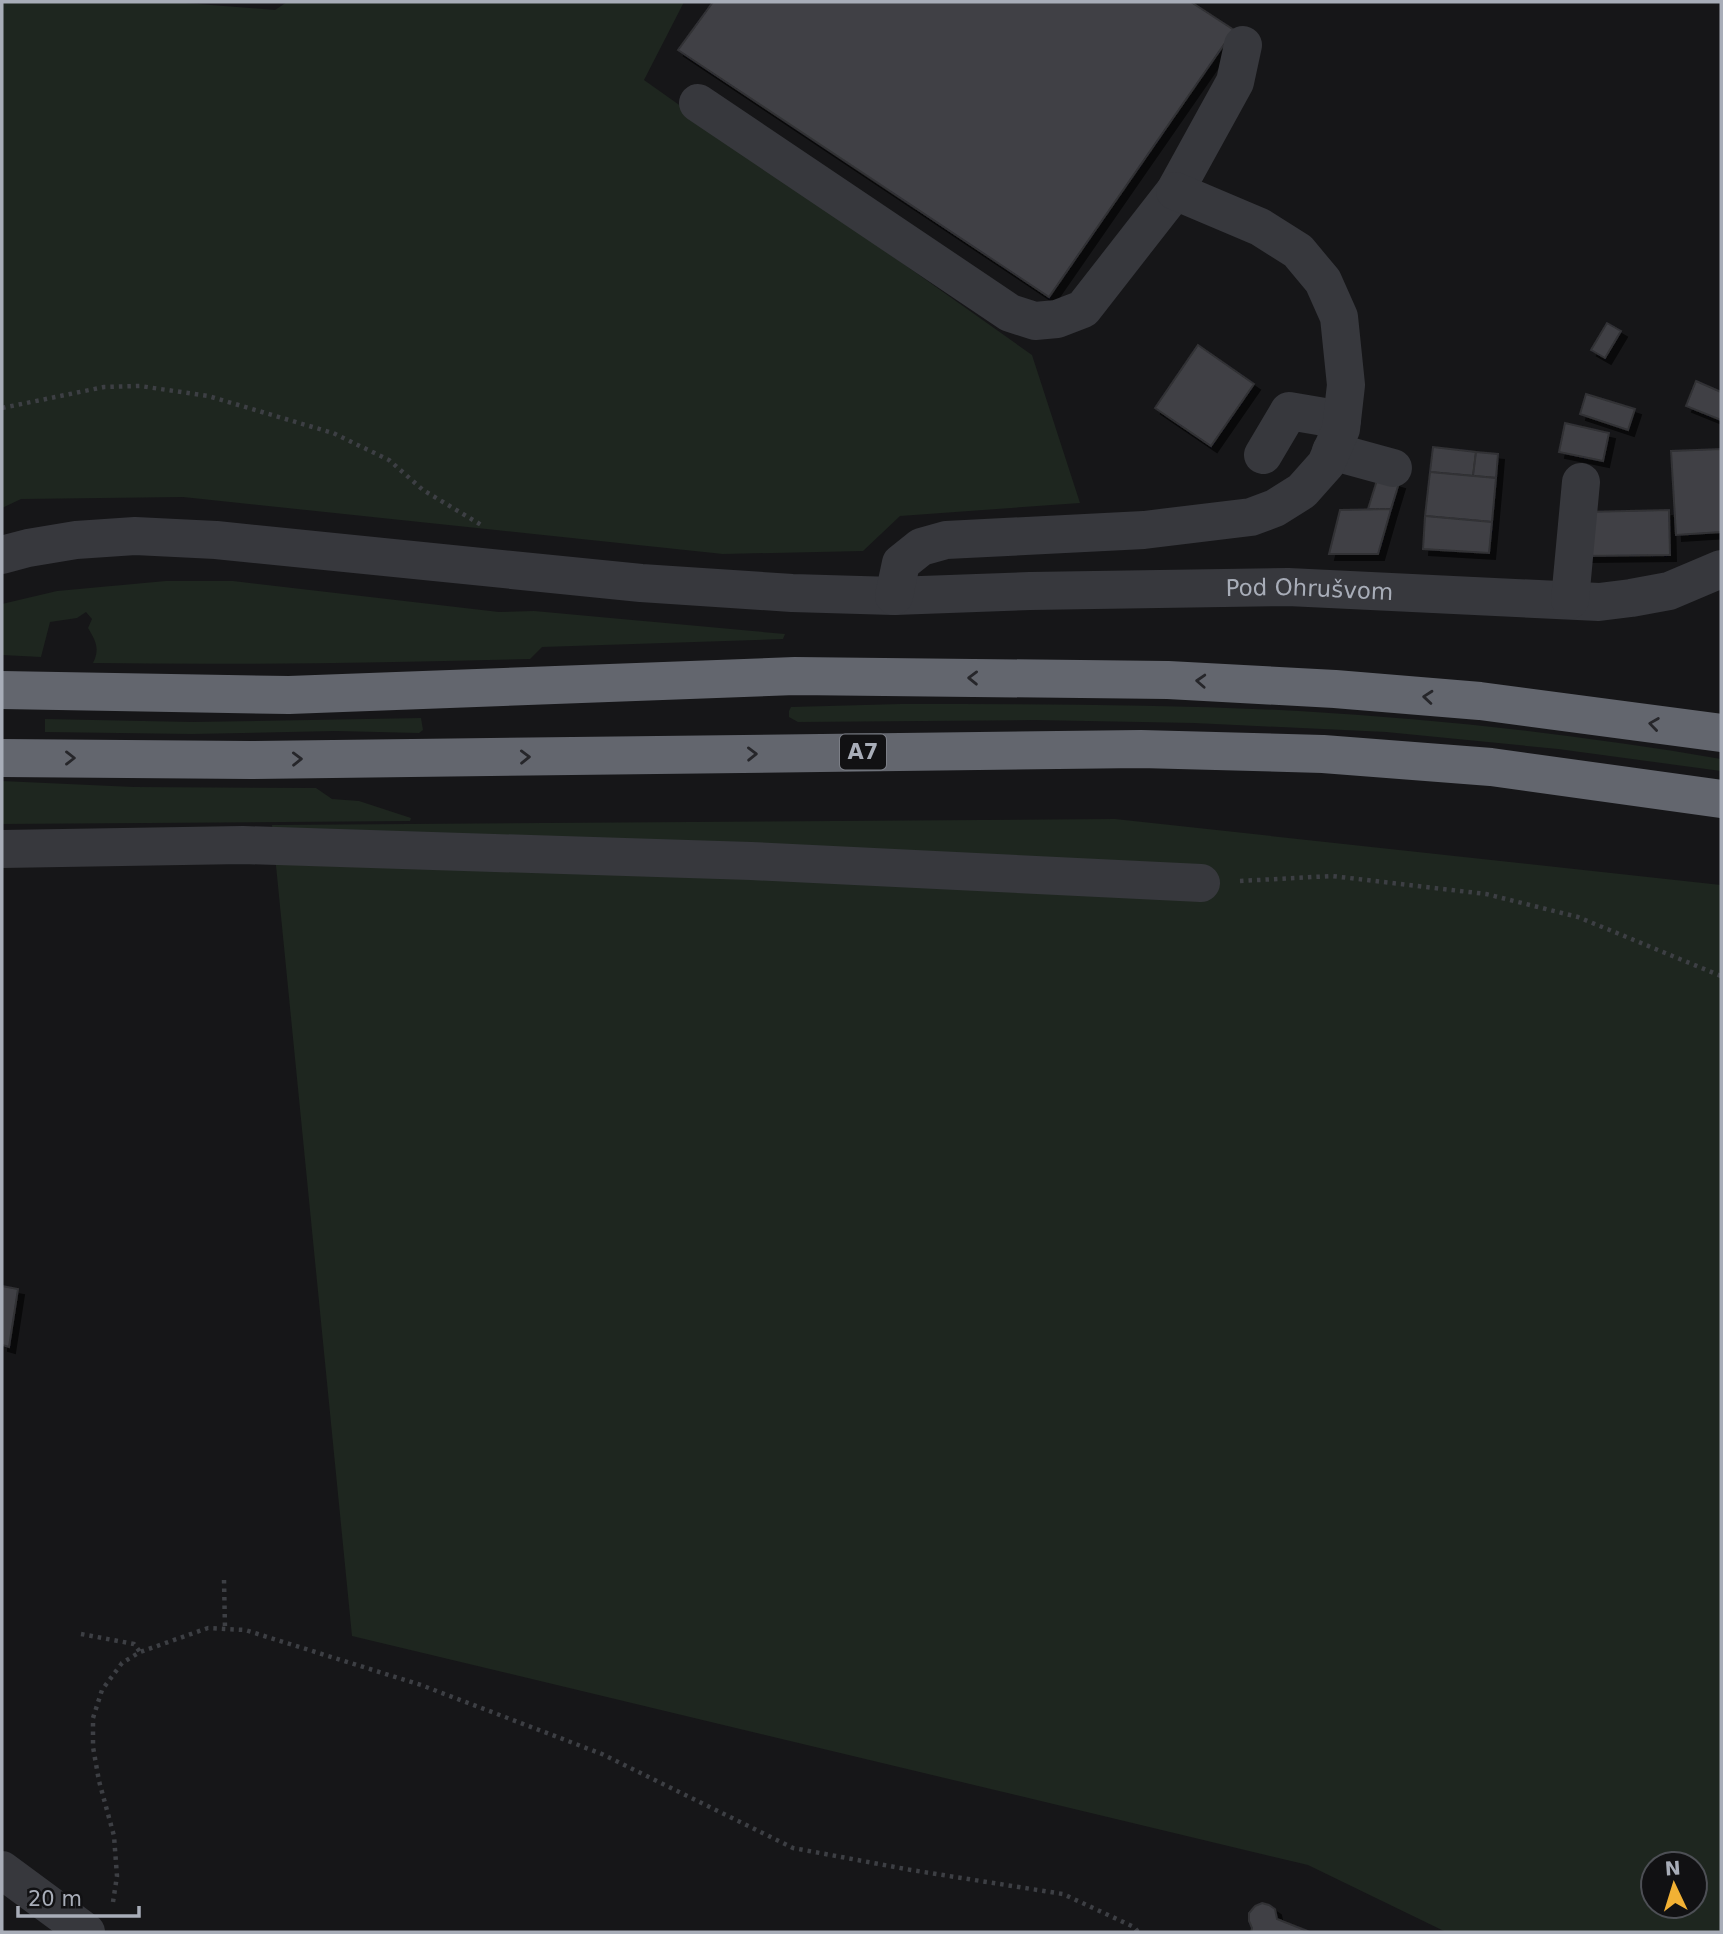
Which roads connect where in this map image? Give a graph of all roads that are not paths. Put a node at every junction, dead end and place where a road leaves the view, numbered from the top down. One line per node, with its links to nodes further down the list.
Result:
1 (1243, 44): 3 (street)
2 (698, 103): 3 (street)
3 (1175, 191): 4 (street)
4 (1337, 435): 5 (street); 6 (street); 10 (street)
5 (1263, 455)
6 (1394, 468)
7 (1581, 482): 11 (street)
8 (2, 555): 10 (street, Pod Ohrušvom)
9 (1721, 569): 11 (street, Pod Ohrušvom)
10 (894, 596): 11 (street, Pod Ohrušvom)
11 (1570, 600)
12 (2, 690): 13 (highway, one-way to 12)
13 (1721, 733)
14 (2, 758): 15 (highway, A7, one-way to 15)
15 (1721, 799)
16 (2, 849): 17 (street)
17 (1201, 883)
18 (2, 1870): 19 (street)
19 (99, 1921)

